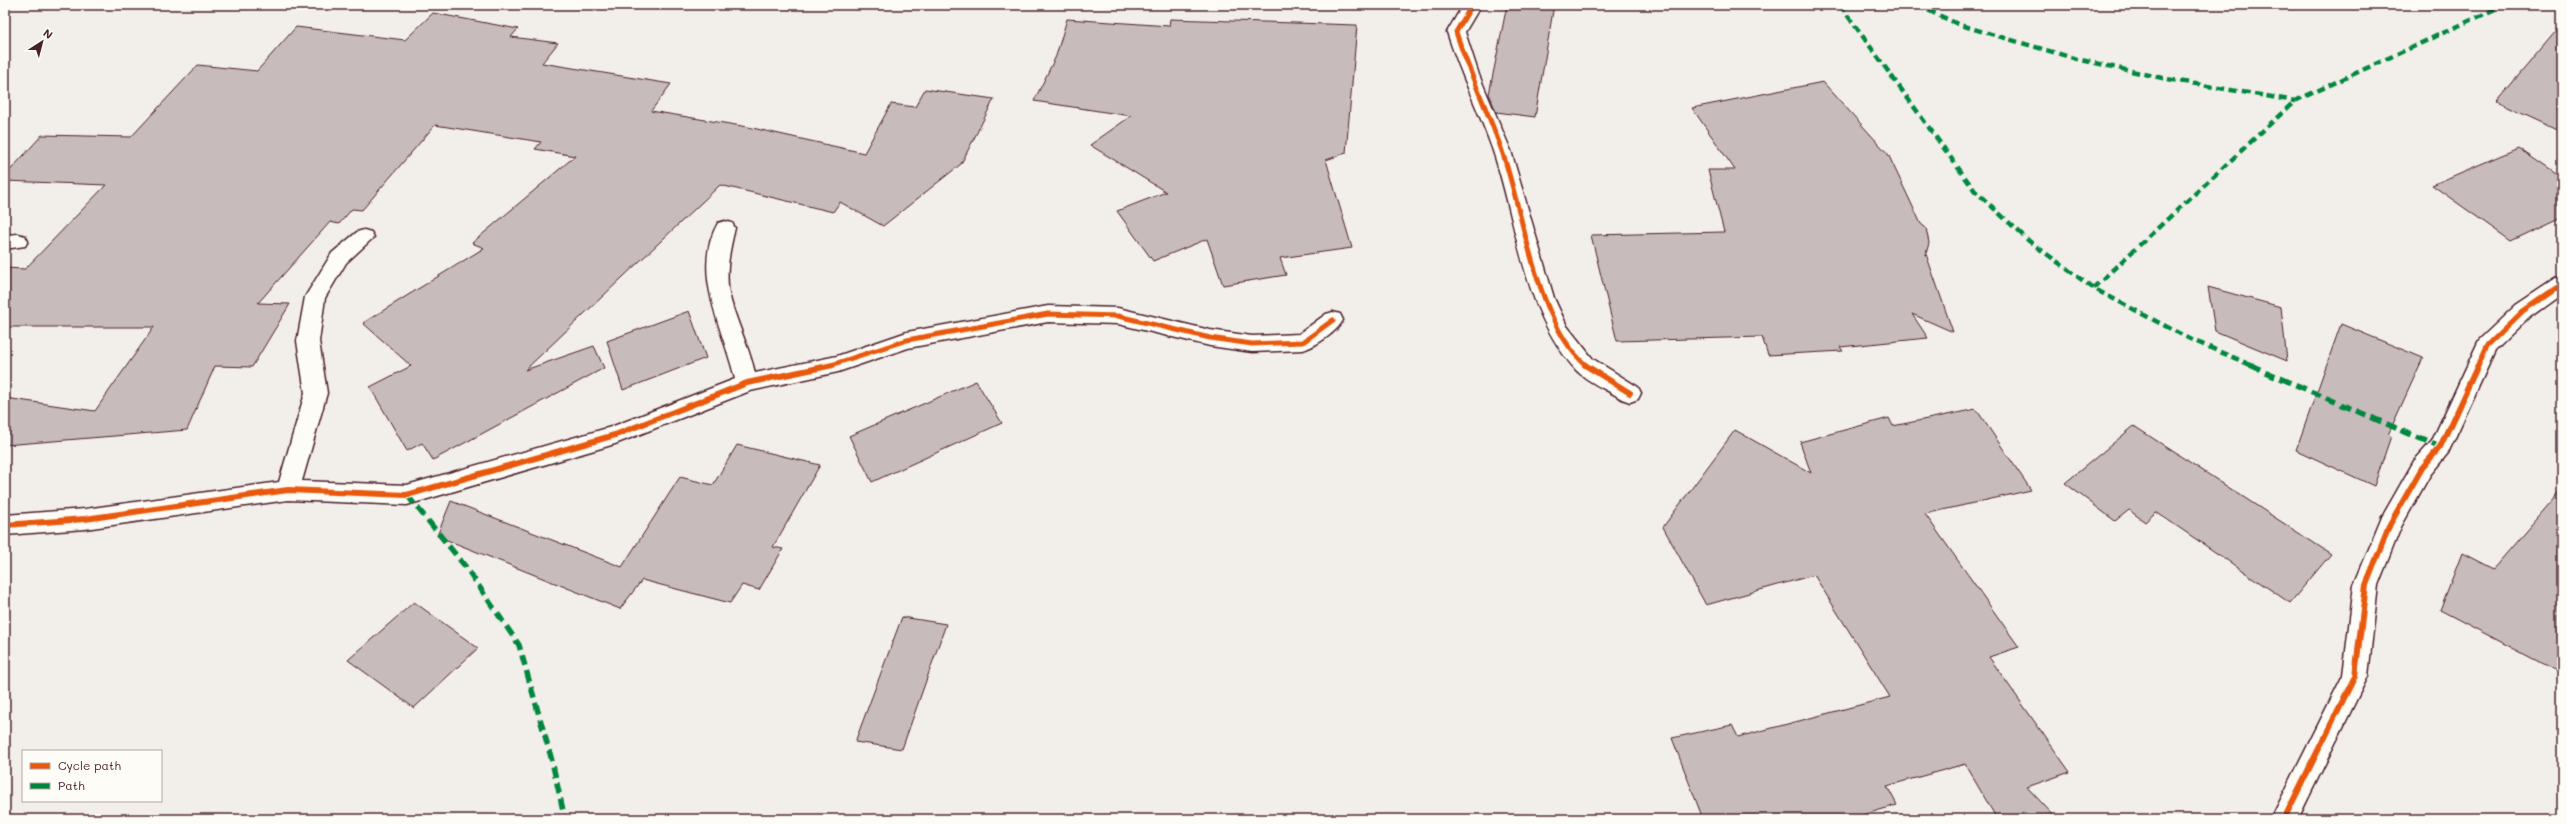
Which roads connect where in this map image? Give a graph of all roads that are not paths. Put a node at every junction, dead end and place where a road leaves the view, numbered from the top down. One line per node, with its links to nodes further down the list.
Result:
1 (1472, 5): 7 (street)
2 (725, 228): 6 (street)
3 (364, 237): 8 (street)
4 (2562, 284): 10 (street)
5 (1333, 320): 6 (street)
6 (747, 383): 8 (street)
7 (1630, 393)
8 (288, 490): 9 (street)
9 (5, 526)
10 (2284, 819)

